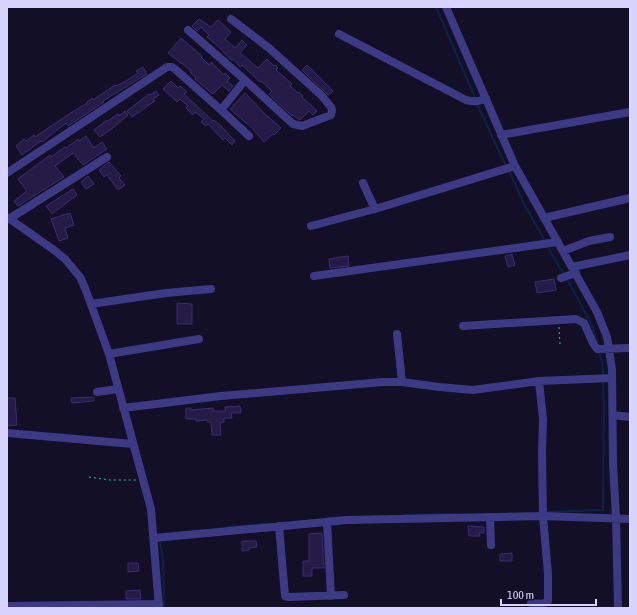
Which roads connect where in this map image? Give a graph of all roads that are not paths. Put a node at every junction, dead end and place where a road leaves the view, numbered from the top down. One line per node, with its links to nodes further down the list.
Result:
1 (446, 7): 6 (street)
2 (231, 19): 5 (street)
3 (188, 30): 5 (street)
4 (339, 34): 6 (street)
5 (245, 80): 7 (street)
6 (479, 101): 9 (street)
7 (221, 110): 10 (street); 13 (street)
8 (630, 112): 9 (street)
9 (501, 135): 12 (street)
10 (249, 136)
11 (107, 157): 17 (street)
12 (509, 168): 16 (street); 18 (street)
13 (7, 173)
14 (363, 183): 16 (street)
15 (630, 198): 18 (street)
16 (375, 209): 19 (street)
17 (11, 217): 27 (street)
18 (544, 218): 21 (street)
19 (311, 226)
20 (610, 238): 22 (street)
21 (554, 243): 22 (street); 25 (street)
22 (563, 251): 24 (street)
23 (630, 255): 24 (street)
24 (569, 274): 32 (street)
25 (314, 276)
26 (211, 289): 27 (street)
27 (91, 304): 33 (street)
28 (463, 326): 32 (street)
29 (397, 334): 36 (street)
30 (199, 338): 33 (street)
31 (630, 348): 32 (street)
32 (610, 349): 34 (street)
33 (109, 354): 37 (street)
34 (612, 378): 35 (street); 40 (street)
35 (539, 381): 36 (street); 44 (street)
36 (402, 382): 39 (street)
37 (118, 389): 38 (street); 39 (street)
38 (97, 392)
39 (123, 408): 43 (street)
40 (613, 415): 41 (street); 46 (street)
41 (630, 417)
42 (7, 432): 43 (street)
43 (133, 444): 50 (street)
44 (543, 516): 45 (street); 46 (street); 54 (street)
45 (490, 517): 48 (street); 51 (street)
46 (616, 517): 47 (street); 57 (street)
47 (630, 519)
48 (327, 522): 49 (street); 53 (street)
49 (280, 526): 50 (street); 53 (street)
50 (154, 538): 56 (street)
51 (491, 546)
52 (344, 595): 53 (street)
53 (331, 596)
54 (531, 603)
55 (7, 606): 56 (street)
56 (159, 606)
57 (618, 608)

